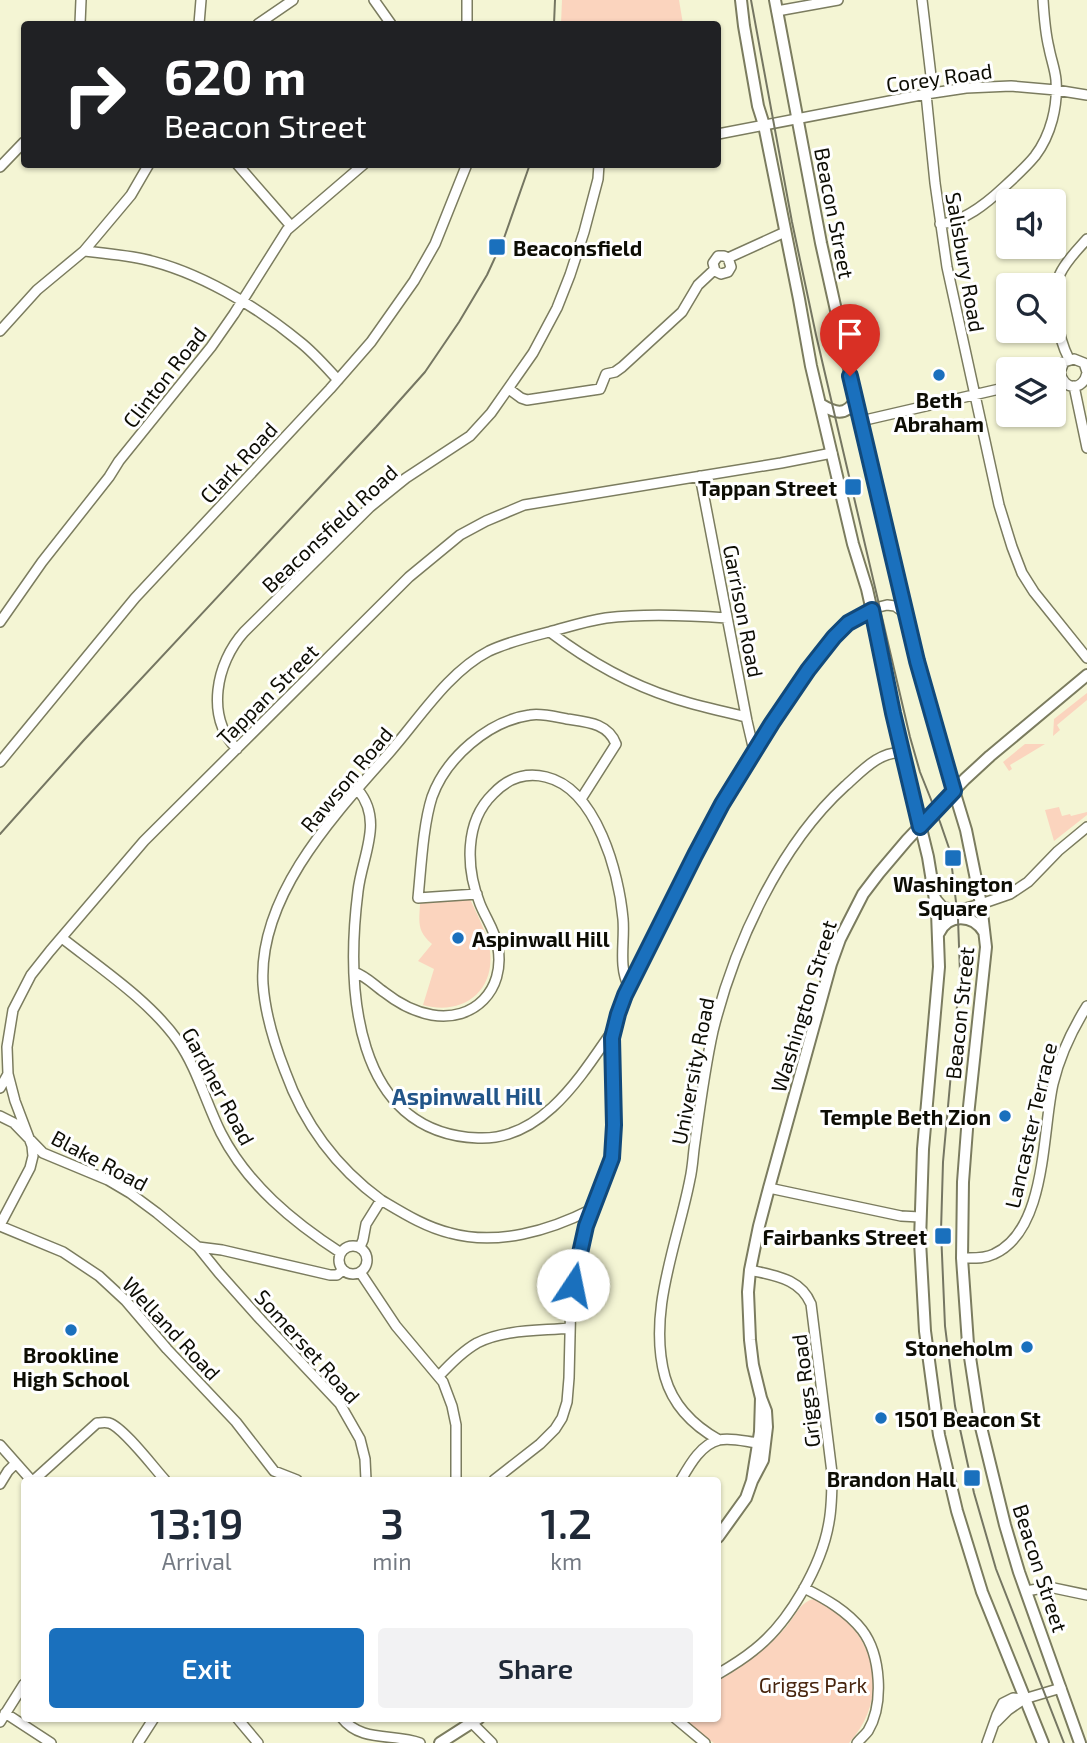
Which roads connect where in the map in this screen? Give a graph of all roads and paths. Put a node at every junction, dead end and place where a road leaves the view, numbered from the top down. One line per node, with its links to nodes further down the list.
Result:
1 (81, 0): 11 (street)
2 (201, 0): 12 (street)
3 (293, 0): 13 (street)
4 (374, 0): 14 (street)
5 (467, 0): 15 (street)
6 (741, 0): 20 (main road, Beacon Street)
7 (838, 0): 10 (street)
8 (922, 0): 17 (street, Salisbury Road)
9 (1043, 0): 16 (street)
10 (776, 6): 19 (main road, Beacon Street)
11 (80, 21)
12 (199, 21)
13 (262, 21)
14 (389, 21)
15 (467, 21)
16 (1056, 90): 17 (street, Corey Road); 18 (street, Corey Road); 29 (street)
17 (929, 93): 19 (street, Corey Road); 29 (street, Salisbury Road)
18 (1087, 95)
19 (797, 118): 20 (street, Corey Road); 45 (main road, Beacon Street)
20 (764, 125): 21 (street, Corey Road); 31 (main road, Beacon Street)
21 (721, 133)
22 (21, 145): 23 (street)
23 (0, 167)
24 (147, 168): 33 (street)
25 (240, 168): 30 (street)
26 (359, 168): 30 (street, Clinton Road)
27 (465, 168): 39 (street, Clark Road)
28 (599, 168): 42 (street, Beaconsfield Road)
29 (940, 224): 44 (street, Salisbury Road)
30 (291, 226): 34 (street, Clinton Road)
31 (786, 232): 42 (street); 46 (main road, Beacon Street)
32 (1087, 239): 36 (street)
33 (84, 251): 34 (street); 35 (street)
34 (242, 302): 39 (street); 54 (street, Clinton Road)
35 (0, 331)
36 (1069, 359): 37 (street); 38 (street)
37 (1066, 361)
38 (1086, 370): 41 (street)
39 (338, 380): 62 (street, Clark Road)
40 (1066, 383): 41 (street)
41 (1074, 386): 48 (street)
42 (509, 389): 59 (street, Beaconsfield Road)
43 (996, 389): 44 (street)
44 (974, 394): 47 (street); 56 (street, Salisbury Road)
45 (856, 400): 46 (main road); 47 (main road, Beacon Street)
46 (820, 404): 49 (main road, Beacon Street)
47 (861, 421): 52 (main road, Beacon Street)
48 (1087, 447)
49 (832, 453): 50 (street, Tappan Street); 51 (main road, Beacon Street)
50 (700, 476): 53 (street, Garrison Road); 59 (street, Tappan Street)
51 (872, 610): 52 (street); 60 (street); 61 (main road, Beacon Street)
52 (906, 614): 64 (main road, Beacon Street)
53 (727, 618): 55 (street, Rawson Road); 58 (street, Garrison Road)
54 (0, 622)
55 (550, 632): 58 (street); 63 (street, Rawson Road)
56 (1087, 658)
57 (1087, 675): 64 (main road, Washington Street)
58 (746, 717): 60 (street, Garrison Road)
59 (236, 749): 73 (street, Tappan Street)
60 (754, 751): 75 (street)
61 (903, 753): 66 (main road, Beacon Street); 98 (street, University Road)
62 (0, 762)
63 (358, 790): 74 (street); 84 (street, Rawson Road)
64 (954, 791): 66 (main road, Washington Street); 70 (main road, Beacon Street)
65 (581, 799): 68 (street); 68 (street); 75 (street)
66 (920, 827): 69 (main road, Beacon Street); 83 (main road, Washington Street)
67 (1087, 827): 70 (street)
68 (477, 894): 74 (street)
69 (935, 897): 70 (street); 71 (main road, Beacon Street)
70 (981, 904): 72 (main road, Beacon Street)
71 (939, 933): 72 (main road); 86 (main road, Beacon Street)
72 (985, 935): 91 (main road, Beacon Street)
73 (62, 938): 79 (street, Tappan Street); 90 (street, Gardner Road)
74 (354, 972): 78 (street)
75 (629, 987): 78 (street)
76 (1087, 1006): 77 (street, Lancaster Terrace)
77 (1082, 1023): 91 (street, Lancaster Terrace)
78 (614, 1029): 85 (street)
79 (8, 1074): 80 (street); 82 (street, Tappan Street)
80 (0, 1088)
81 (0, 1116): 82 (street, Blake Road)
82 (30, 1138): 87 (street, Tappan Street); 88 (street, Blake Road)
83 (769, 1188): 86 (street); 93 (main road, Washington Street)
84 (381, 1200): 85 (street, Rawson Road); 89 (street)
85 (592, 1209): 95 (street)
86 (920, 1217): 119 (main road, Beacon Street)
87 (0, 1226): 102 (street, Welland Road)
88 (198, 1247): 92 (street); 106 (street, Somerset Road)
89 (360, 1247): 90 (street); 94 (street)
90 (341, 1253): 92 (street)
91 (962, 1258): 114 (main road, Beacon Street)
92 (343, 1270): 94 (street)
93 (750, 1270): 97 (main road, Washington Street); 113 (street, Griggs Road)
94 (360, 1272): 96 (street)
95 (570, 1328): 96 (street); 108 (street)
96 (439, 1376): 107 (street)
97 (761, 1398): 99 (main road, Washington Street); 110 (main road, Washington Street)
98 (719, 1440): 99 (street); 109 (street)
99 (759, 1443): 110 (main road, Washington Street)
100 (0, 1445): 101 (street)
101 (16, 1463): 103 (street); 111 (street)
102 (275, 1476)
103 (29, 1477)
104 (35, 1477): 105 (street)
105 (162, 1477)
106 (366, 1477)
107 (456, 1477)
108 (498, 1477)
109 (683, 1477)
110 (752, 1481): 112 (main road, Washington Street)
111 (0, 1484)
112 (721, 1533)
113 (804, 1588): 116 (street, Griggs Road); 134 (street)
114 (1026, 1591): 115 (street); 117 (main road, Beacon Street)
115 (1087, 1595)
116 (721, 1672)
117 (1061, 1688): 119 (street); 137 (main road, Beacon Street)
118 (21, 1689): 120 (street)
119 (1024, 1699): 135 (street); 136 (main road, Beacon Street)
120 (3, 1718): 127 (street)
121 (151, 1722): 128 (street)
122 (240, 1722): 129 (street)
123 (344, 1722): 130 (street)
124 (474, 1722): 131 (main road)
125 (477, 1722): 132 (street)
126 (680, 1722): 133 (street)
127 (51, 1743)
128 (138, 1743)
129 (258, 1743)
130 (420, 1743)
131 (440, 1743)
132 (492, 1743)
133 (705, 1743)
134 (857, 1743)
135 (987, 1743)
136 (1043, 1743)
137 (1080, 1743)

